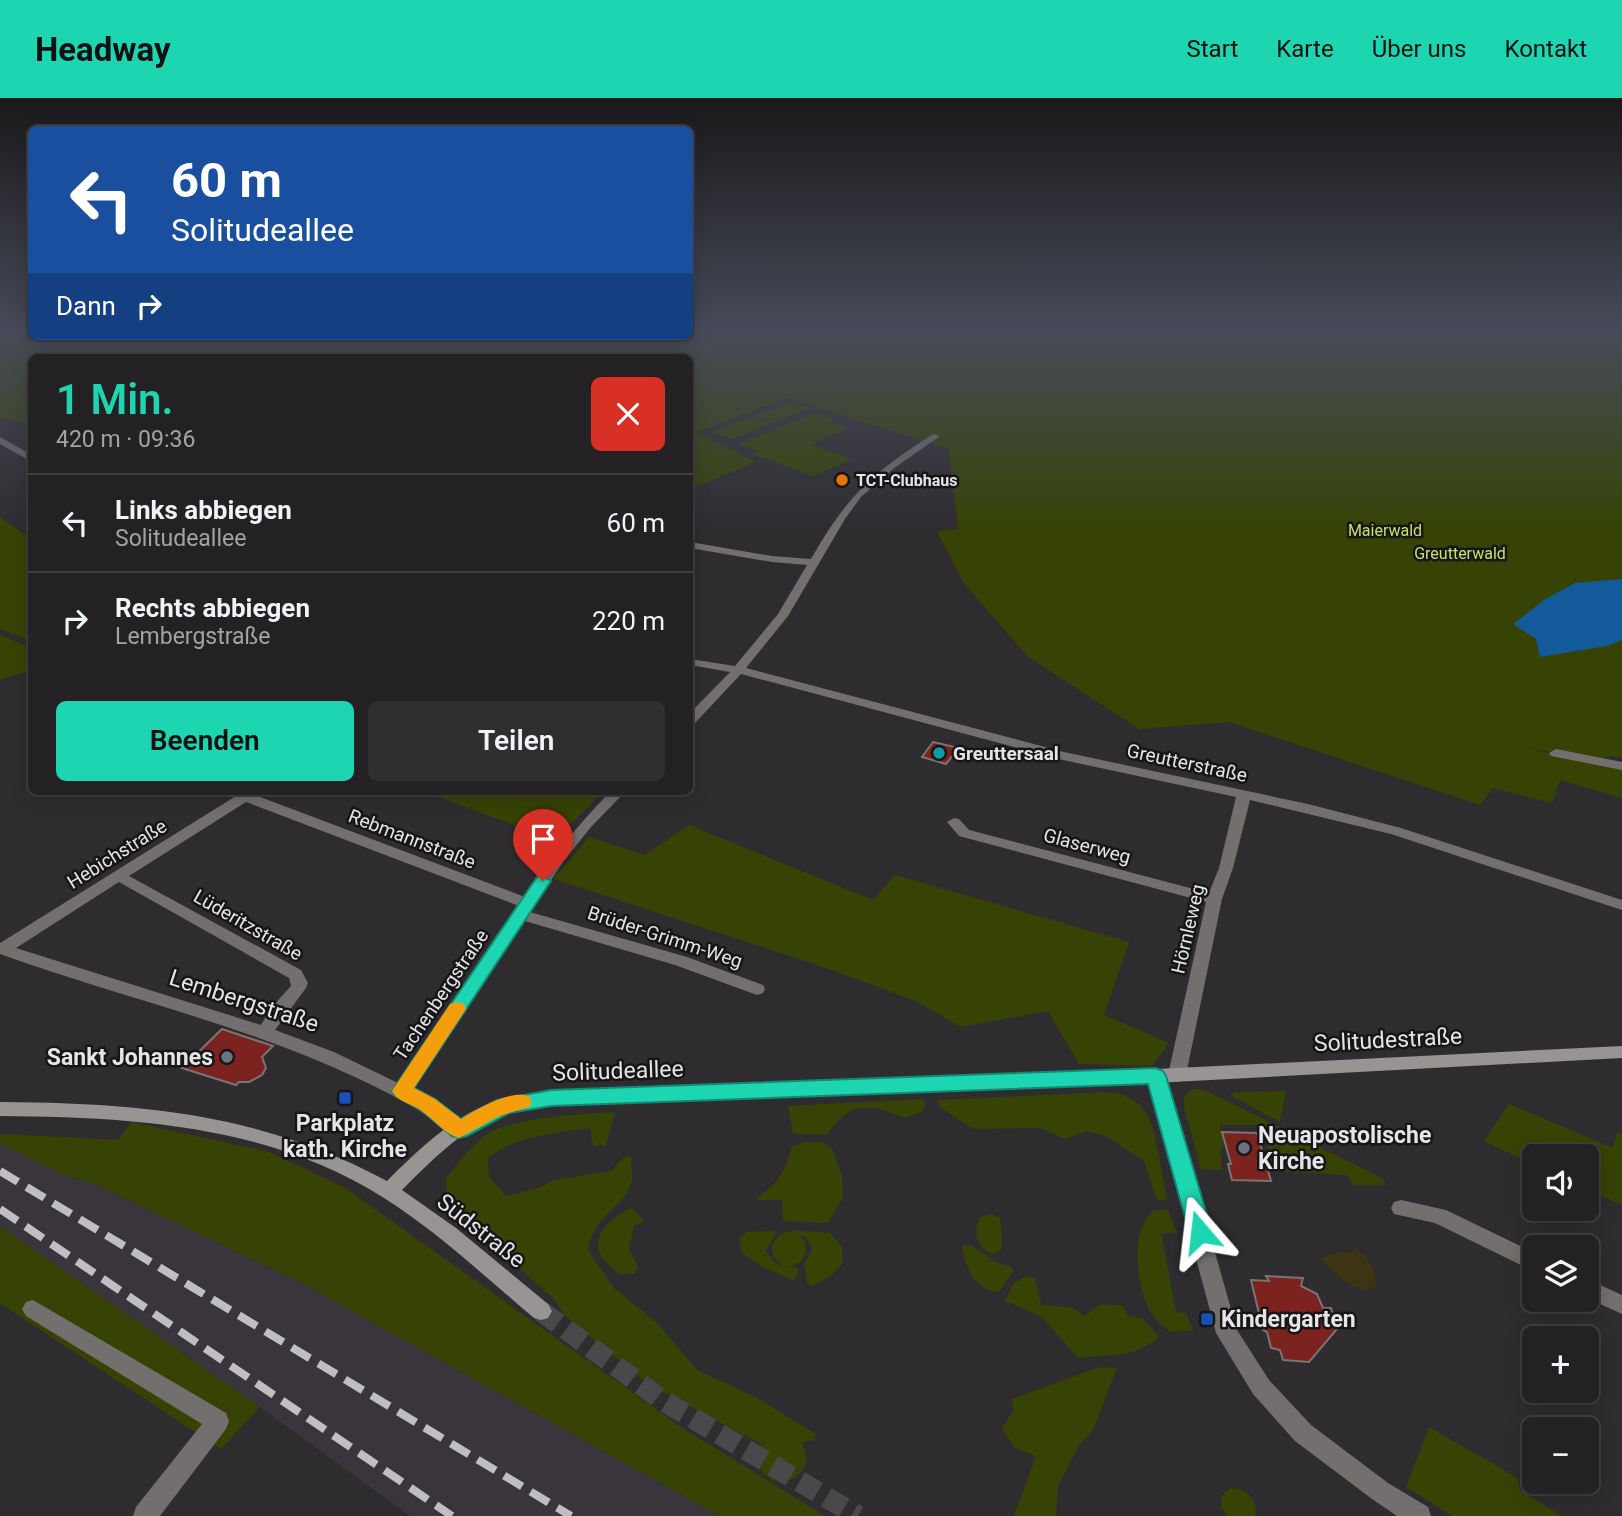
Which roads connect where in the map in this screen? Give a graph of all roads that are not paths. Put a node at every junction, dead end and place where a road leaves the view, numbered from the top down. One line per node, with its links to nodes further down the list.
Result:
1 (936, 436): 5 (street)
2 (0, 440): 3 (street)
3 (28, 457)
4 (693, 546): 5 (street)
5 (815, 563): 7 (street)
6 (693, 662): 7 (street, Greutterstraße)
7 (740, 670): 8 (street); 11 (street, Greutterstraße)
8 (693, 717)
9 (1556, 753): 10 (street)
10 (1622, 766)
11 (1244, 794): 17 (street, Hörnleweg); 18 (street, Greutterstraße)
12 (246, 795): 16 (street, Hebichstraße)
13 (250, 795): 19 (street, Rebmannstraße)
14 (615, 795): 19 (street, Tachenbergstraße)
15 (954, 822): 17 (street, Glaserweg)
16 (119, 876): 20 (street, Hebichstraße); 22 (street, Lüderitzstraße)
17 (1214, 899): 24 (street, Hörnleweg)
18 (1622, 905)
19 (524, 909): 21 (street, Brüder-Grimm-Weg); 26 (street, Tachenbergstraße)
20 (1, 948): 22 (street, Lembergstraße)
21 (757, 989)
22 (265, 1032): 26 (street, Lembergstraße)
23 (1622, 1052): 24 (main road, Solitudestraße)
24 (1177, 1075): 25 (main road, Solitudestraße)
25 (1156, 1076): 28 (main road, Solitudeallee); 37 (street)
26 (402, 1091): 28 (street, Lembergstraße)
27 (0, 1109): 29 (main road)
28 (459, 1130): 29 (main road, Solitudeallee)
29 (389, 1191): 35 (main road, Südstraße)
30 (1401, 1208): 31 (street)
31 (1522, 1257)
32 (1599, 1294): 33 (street)
33 (1622, 1305)
34 (33, 1309): 36 (street)
35 (541, 1311)
36 (145, 1516)
37 (1419, 1516)

